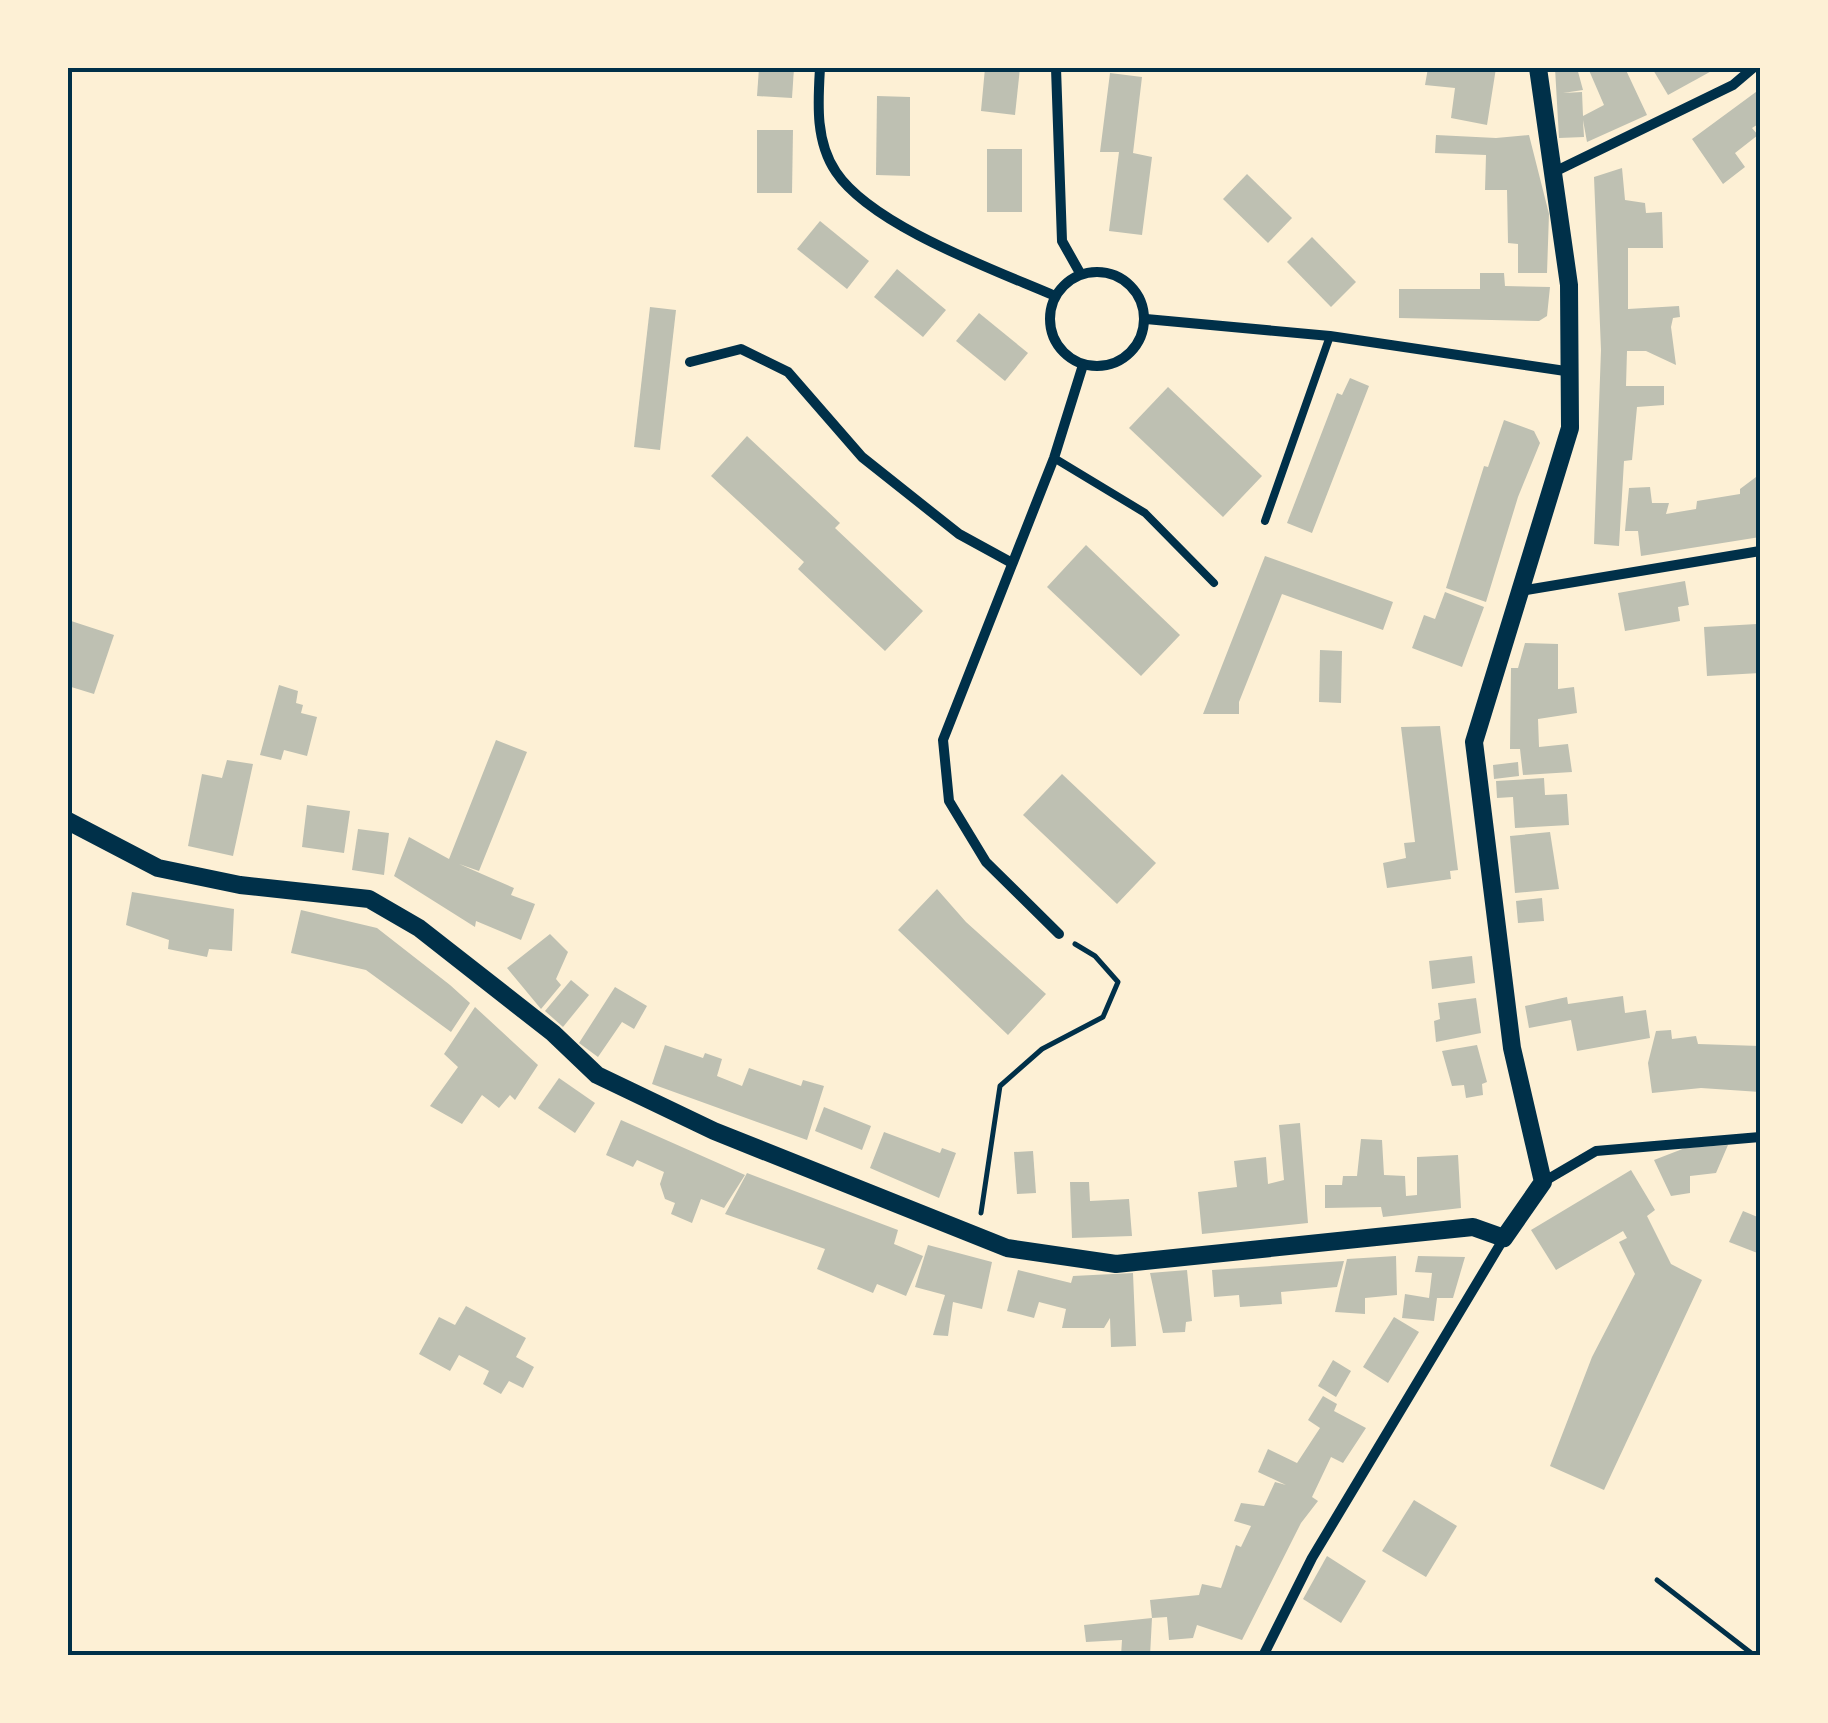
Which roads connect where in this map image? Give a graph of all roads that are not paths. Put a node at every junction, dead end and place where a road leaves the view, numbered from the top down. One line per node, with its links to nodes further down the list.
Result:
1 (820, 68): 7 (street)
2 (1056, 68): 6 (street)
3 (1538, 68): 5 (street)
4 (1753, 68): 5 (street)
5 (1554, 172): 12 (street)
6 (1080, 273): 7 (street); 8 (street)
7 (1055, 296): 11 (street)
8 (1146, 319): 9 (street); 11 (street)
9 (1330, 336): 12 (street); 14 (lane)
10 (690, 362): 16 (street)
11 (1083, 365): 13 (street)
12 (1573, 372): 18 (street)
13 (1054, 458): 16 (street); 17 (lane)
14 (1265, 521)
15 (1760, 551): 18 (street)
16 (1012, 564): 20 (street)
17 (1214, 583)
18 (1518, 591): 22 (street)
19 (68, 821): 23 (street)
20 (1060, 934)
21 (1760, 1137): 22 (street)
22 (1543, 1182): 23 (street)
23 (1504, 1238): 24 (street)
24 (1262, 1656)

